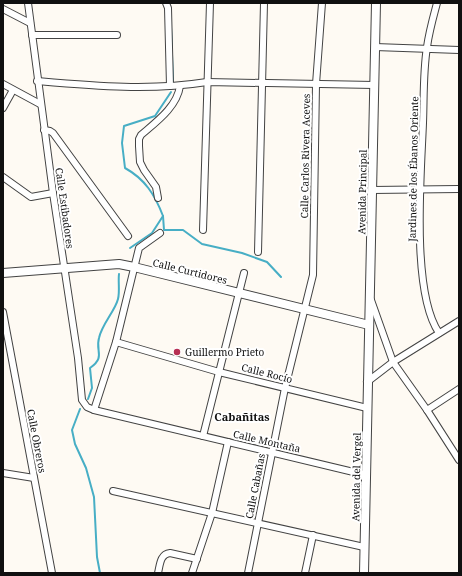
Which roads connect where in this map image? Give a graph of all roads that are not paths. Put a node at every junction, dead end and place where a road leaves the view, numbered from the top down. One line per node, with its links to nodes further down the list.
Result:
1 (28, 3): 9 (street, Calle Estibadores)
2 (166, 3): 21 (street)
3 (210, 3): 16 (street)
4 (264, 3): 17 (street)
5 (322, 3): 19 (street, Calle Carlos Rivera Aceves)
6 (376, 3): 12 (street, Avenida Principal)
7 (437, 3): 13 (street, Jardines de los Ébanos Oriente)
8 (3, 9): 9 (street)
9 (30, 23): 10 (street, Calle Estibadores)
10 (32, 34): 11 (street); 15 (street, Calle Estibadores)
11 (116, 35)
12 (374, 47): 13 (street); 20 (street, Avenida Principal)
13 (426, 48): 14 (street); 29 (street, Jardines de los Ébanos Oriente)
14 (459, 50)
15 (37, 81): 21 (street); 24 (street, Calle Estibadores)
16 (207, 82): 17 (street); 22 (street); 33 (street)
17 (262, 83): 19 (street); 36 (street)
18 (3, 84): 23 (street)
19 (316, 84): 20 (street); 43 (street, Calle Carlos Rivera Aceves)
20 (374, 84): 30 (street, Avenida Principal)
21 (170, 86): 22 (street)
22 (180, 86): 32 (street)
23 (13, 90): 24 (street); 25 (street)
24 (40, 104): 26 (street, Calle Estibadores)
25 (3, 108)
26 (44, 130): 31 (street, Calle Estibadores); 35 (street)
27 (3, 177): 31 (street)
28 (459, 188): 29 (street)
29 (420, 189): 30 (street); 47 (street, Jardines de los Ébanos Oriente)
30 (372, 190): 42 (street, Avenida Principal)
31 (53, 193): 38 (street, Calle Estibadores)
32 (158, 198)
33 (203, 230)
34 (160, 233): 37 (street)
35 (128, 236)
36 (258, 252)
37 (134, 267): 38 (street, Calle Curtidores); 41 (street, Calle Curtidores); 48 (street)
38 (64, 268): 39 (street, Calle Curtidores); 55 (street, Calle Estibadores)
39 (3, 273)
40 (244, 273): 41 (street)
41 (239, 293): 43 (street, Calle Curtidores); 50 (street)
42 (370, 294): 46 (street, Avenida Principal); 49 (street)
43 (305, 309): 46 (street, Calle Curtidores); 52 (street, Calle Cabañas)
44 (3, 312): 63 (street, Calle Obreros)
45 (459, 321): 47 (street)
46 (369, 325): 51 (street, Avenida Principal)
47 (439, 333): 49 (street)
48 (116, 342): 50 (street, Calle Rocío); 55 (street)
49 (393, 362): 51 (street); 56 (street)
50 (220, 372): 52 (street, Calle Rocío); 57 (street)
51 (367, 382): 54 (street, Avenida del Vergel)
52 (285, 388): 54 (street, Calle Rocío); 59 (street, Calle Cabañas)
53 (459, 389): 56 (street)
54 (367, 408): 62 (street, Avenida del Vergel)
55 (94, 410): 57 (street, Calle Montaña)
56 (427, 410): 60 (street)
57 (203, 436): 58 (street, Calle Montaña)
58 (228, 442): 59 (street, Calle Montaña); 65 (street)
59 (272, 453): 62 (street, Calle Montaña); 66 (street, Calle Cabañas)
60 (458, 456)
61 (3, 473): 63 (street)
62 (366, 475): 68 (street, Avenida del Vergel)
63 (34, 478): 70 (street, Calle Obreros)
64 (113, 491): 65 (street)
65 (212, 513): 66 (street); 69 (street)
66 (258, 523): 67 (street); 73 (street, Calle Cabañas)
67 (313, 535): 68 (street); 74 (street)
68 (364, 547): 75 (street, Avenida del Vergel)
69 (197, 559): 71 (street); 72 (street)
70 (52, 573)
71 (158, 573)
72 (192, 573)
73 (248, 573)
74 (305, 573)
75 (364, 573)

